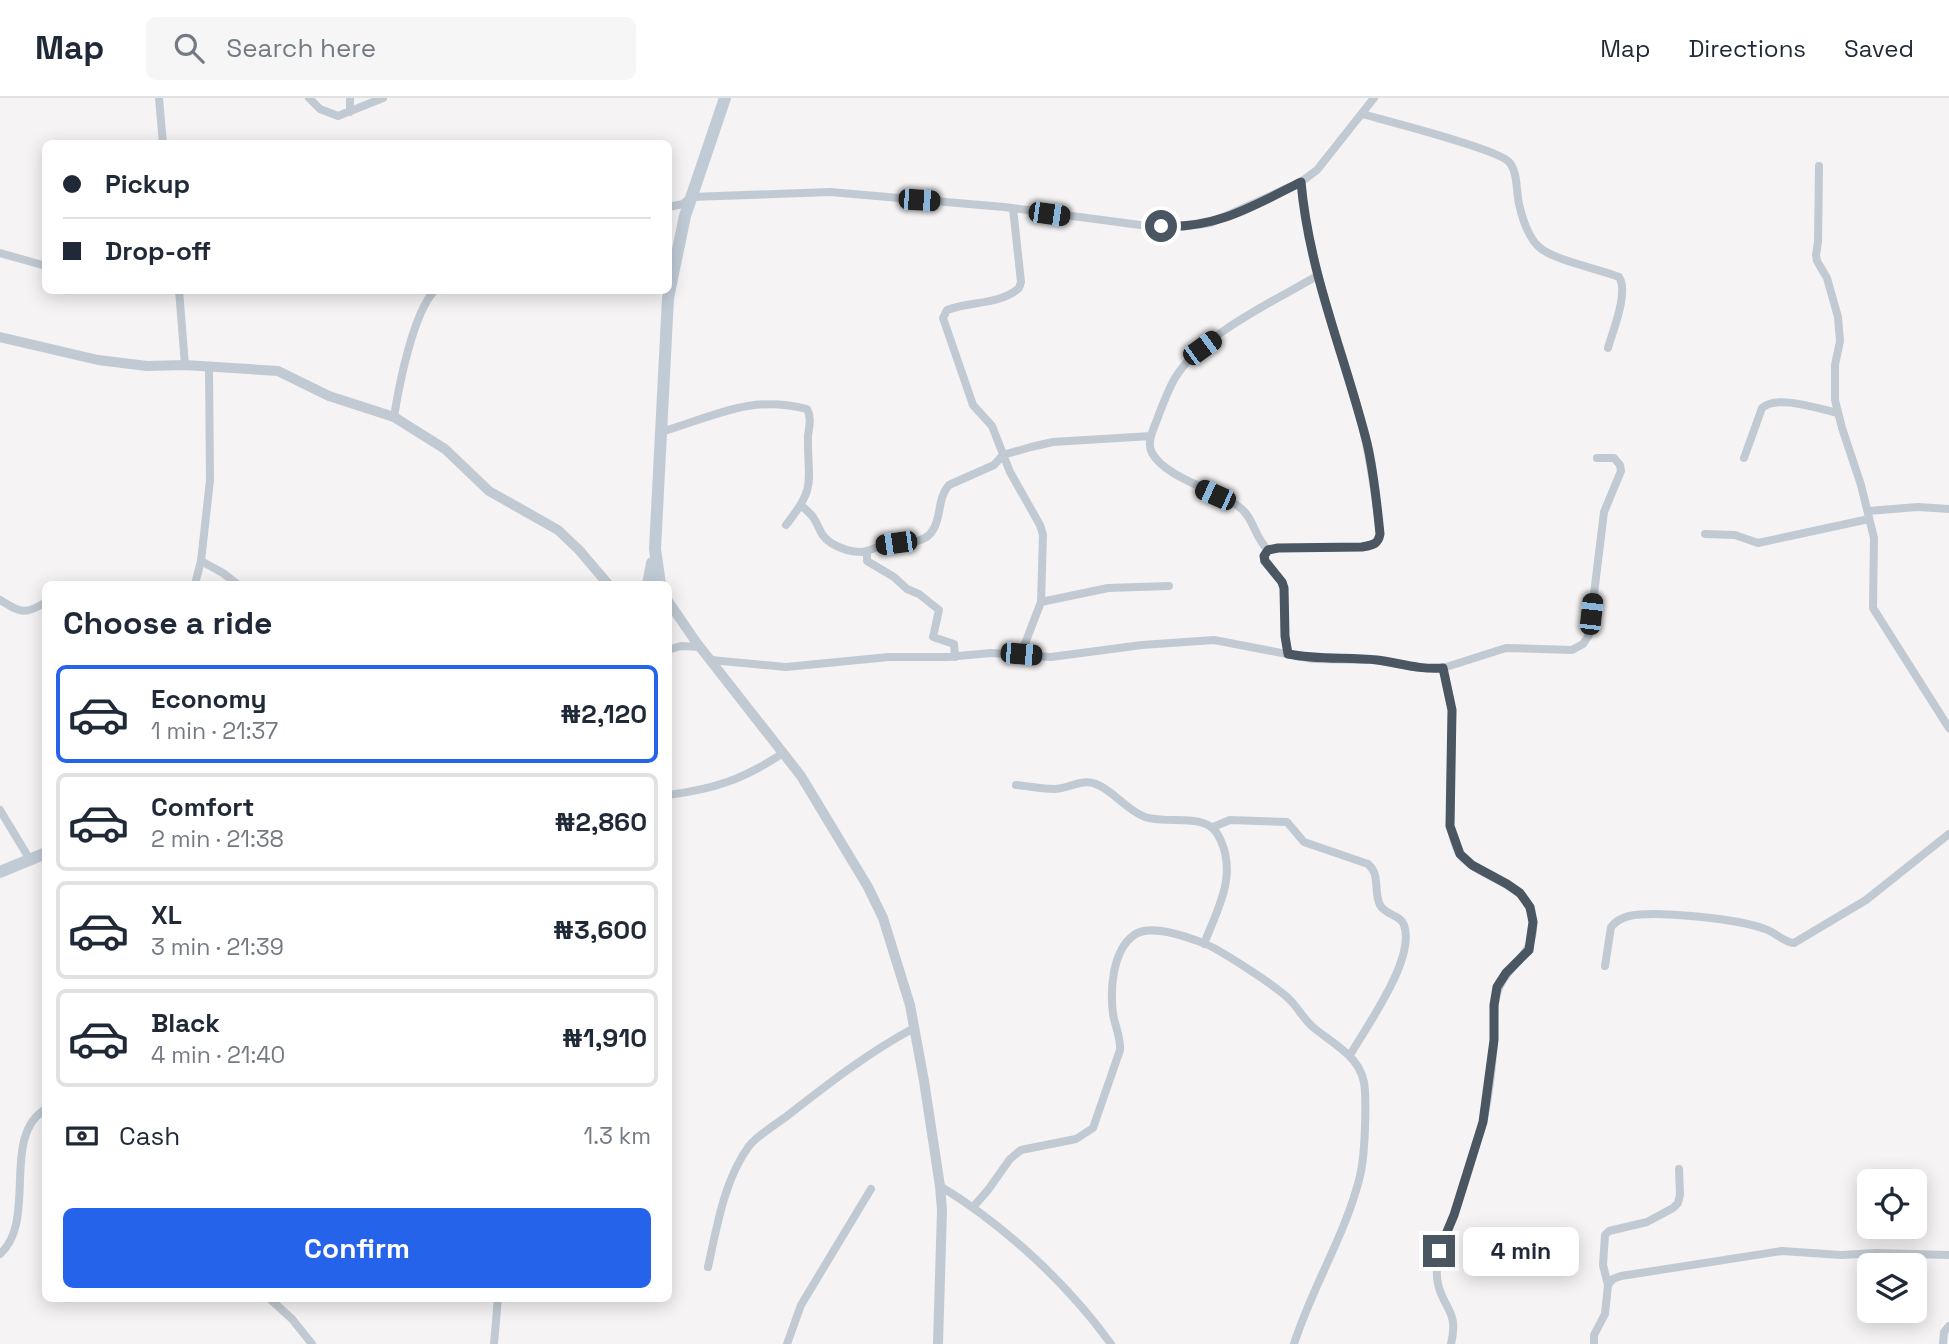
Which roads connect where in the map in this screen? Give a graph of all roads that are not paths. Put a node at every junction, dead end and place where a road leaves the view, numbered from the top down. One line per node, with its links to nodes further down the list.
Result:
1 (159, 98): 9 (street)
2 (309, 98): 7 (street)
3 (350, 98): 7 (street)
4 (383, 98): 7 (street)
5 (725, 98): 12 (main road)
6 (1374, 98): 8 (street)
7 (350, 112)
8 (1362, 114): 11 (street); 23 (street)
9 (163, 140)
10 (1819, 166): 26 (street)
11 (1301, 182): 14 (street); 18 (street)
12 (691, 197): 13 (street); 14 (street); 17 (main road)
13 (672, 206)
14 (1013, 208): 30 (street)
15 (0, 253): 16 (street)
16 (42, 265)
17 (672, 274)
18 (1317, 276): 29 (street); 39 (street)
19 (179, 294): 24 (street)
20 (431, 294): 27 (street)
21 (669, 294): 28 (main road)
22 (0, 337): 24 (street)
23 (1608, 348)
24 (185, 365): 25 (street)
25 (209, 366): 27 (street); 41 (street)
26 (1838, 413): 31 (street); 35 (street)
27 (394, 417): 44 (street)
28 (661, 432): 33 (street); 38 (main road)
29 (1151, 436): 30 (street); 39 (street)
30 (1003, 455): 40 (street); 49 (street)
31 (1744, 457)
32 (1597, 458): 58 (street)
33 (802, 506): 36 (street); 40 (street)
34 (1949, 509): 35 (street)
35 (1868, 515): 37 (street); 59 (street)
36 (786, 525)
37 (1705, 534)
38 (655, 549): 45 (main road); 46 (main road)
39 (1268, 550): 55 (street)
40 (867, 551): 56 (street)
41 (201, 561): 42 (street); 43 (street)
42 (196, 581)
43 (233, 581)
44 (605, 581)
45 (649, 581)
46 (660, 581)
47 (1169, 586): 49 (street)
48 (0, 600): 50 (street)
49 (1041, 602): 54 (street)
50 (42, 605)
51 (672, 612): 52 (street)
52 (701, 648): 53 (street); 57 (street)
53 (672, 649)
54 (1021, 654): 55 (street); 56 (street)
55 (1288, 654): 58 (street)
56 (955, 657): 57 (street)
57 (711, 660): 60 (street)
58 (1443, 668): 91 (street)
59 (1949, 728)
60 (783, 753): 62 (street); 71 (street)
61 (1016, 785): 64 (street)
62 (672, 794)
63 (0, 810): 67 (street)
64 (1213, 827): 69 (street); 72 (street)
65 (1949, 834): 70 (street)
66 (42, 854): 67 (main road)
67 (29, 858): 68 (main road)
68 (0, 872)
69 (1204, 944): 72 (street); 77 (street)
70 (1605, 967)
71 (914, 1028): 75 (street); 80 (street)
72 (1350, 1055): 90 (street)
73 (42, 1111): 78 (street)
74 (1679, 1169): 81 (street)
75 (940, 1185): 77 (street); 88 (street)
76 (871, 1189): 87 (street)
77 (974, 1206): 89 (street)
78 (0, 1254)
79 (1949, 1255): 81 (street)
80 (708, 1267)
81 (1608, 1285): 92 (street)
82 (273, 1302): 85 (street)
83 (498, 1302): 86 (street)
84 (1949, 1326): 93 (street)
85 (312, 1344)
86 (494, 1344)
87 (787, 1344)
88 (938, 1344)
89 (1111, 1344)
90 (1294, 1344)
91 (1451, 1344)
92 (1594, 1344)
93 (1943, 1344)

